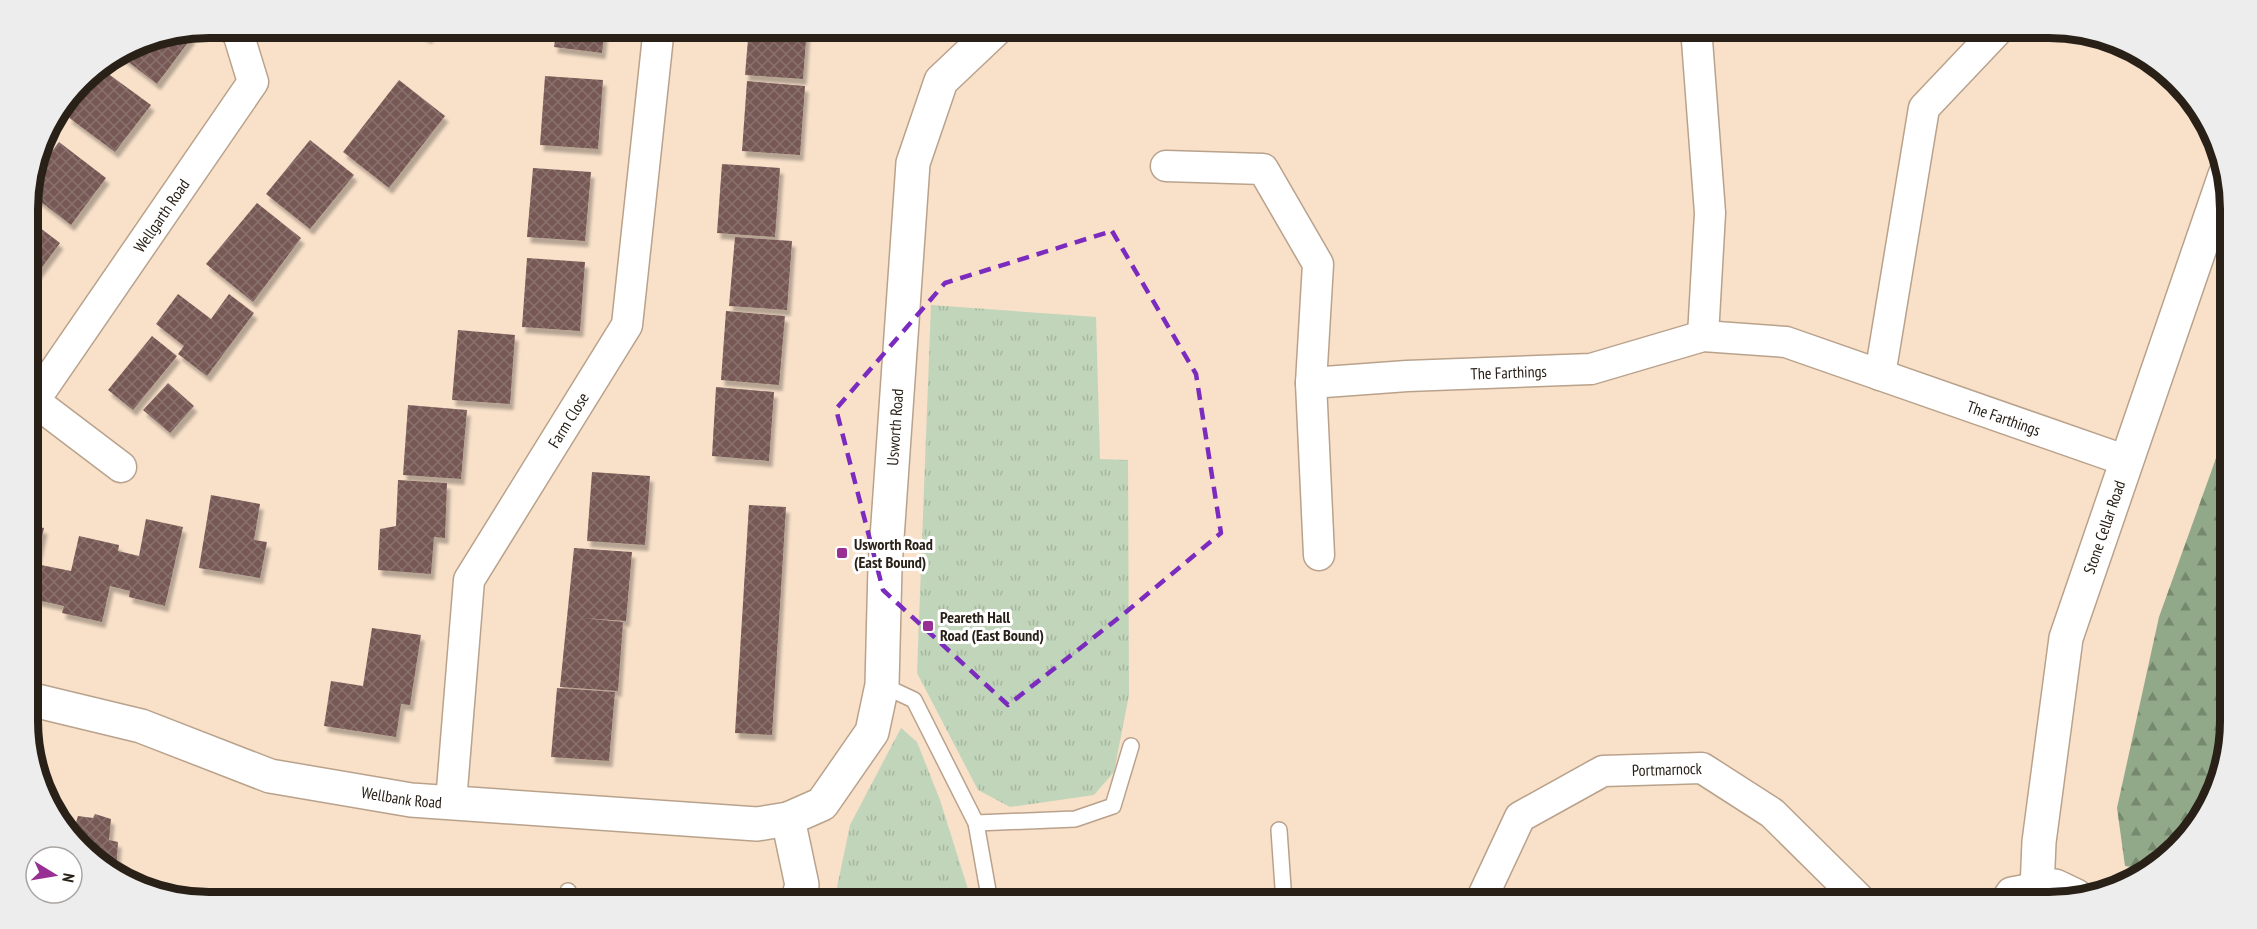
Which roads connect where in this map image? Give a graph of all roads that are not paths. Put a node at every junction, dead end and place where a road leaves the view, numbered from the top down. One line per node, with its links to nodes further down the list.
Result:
1 (239, 37): 11 (street, Wellgarth Road)
2 (658, 37): 19 (street, Farm Close)
3 (987, 37): 16 (street, Usworth Road)
4 (1697, 37): 8 (street)
5 (1991, 37): 9 (street)
6 (1166, 166): 10 (street)
7 (2218, 191): 13 (street, Stone Cellar Road)
8 (1703, 336): 9 (street, The Farthings); 10 (street, The Farthings)
9 (1880, 375): 13 (street, The Farthings)
10 (1311, 383): 15 (street)
11 (38, 391)
12 (38, 406): 14 (street, Wellgarth Road)
13 (2127, 461): 23 (street, Stone Cellar Road)
14 (121, 467)
15 (1319, 555)
16 (882, 685): 20 (street, Usworth Road); 21 (lane)
17 (38, 701): 19 (street, Wellbank Road)
18 (1131, 746): 21 (lane)
19 (451, 802): 20 (street, Wellbank Road)
20 (788, 819): 29 (street)
21 (976, 823): 30 (lane)
22 (1279, 830): 25 (lane)
23 (2037, 889): 24 (street); 28 (street)
24 (2064, 890)
25 (1283, 891)
26 (1486, 891): 27 (street, Portmarnock)
27 (1851, 891)
28 (2027, 891)
29 (800, 892)
30 (988, 892)

